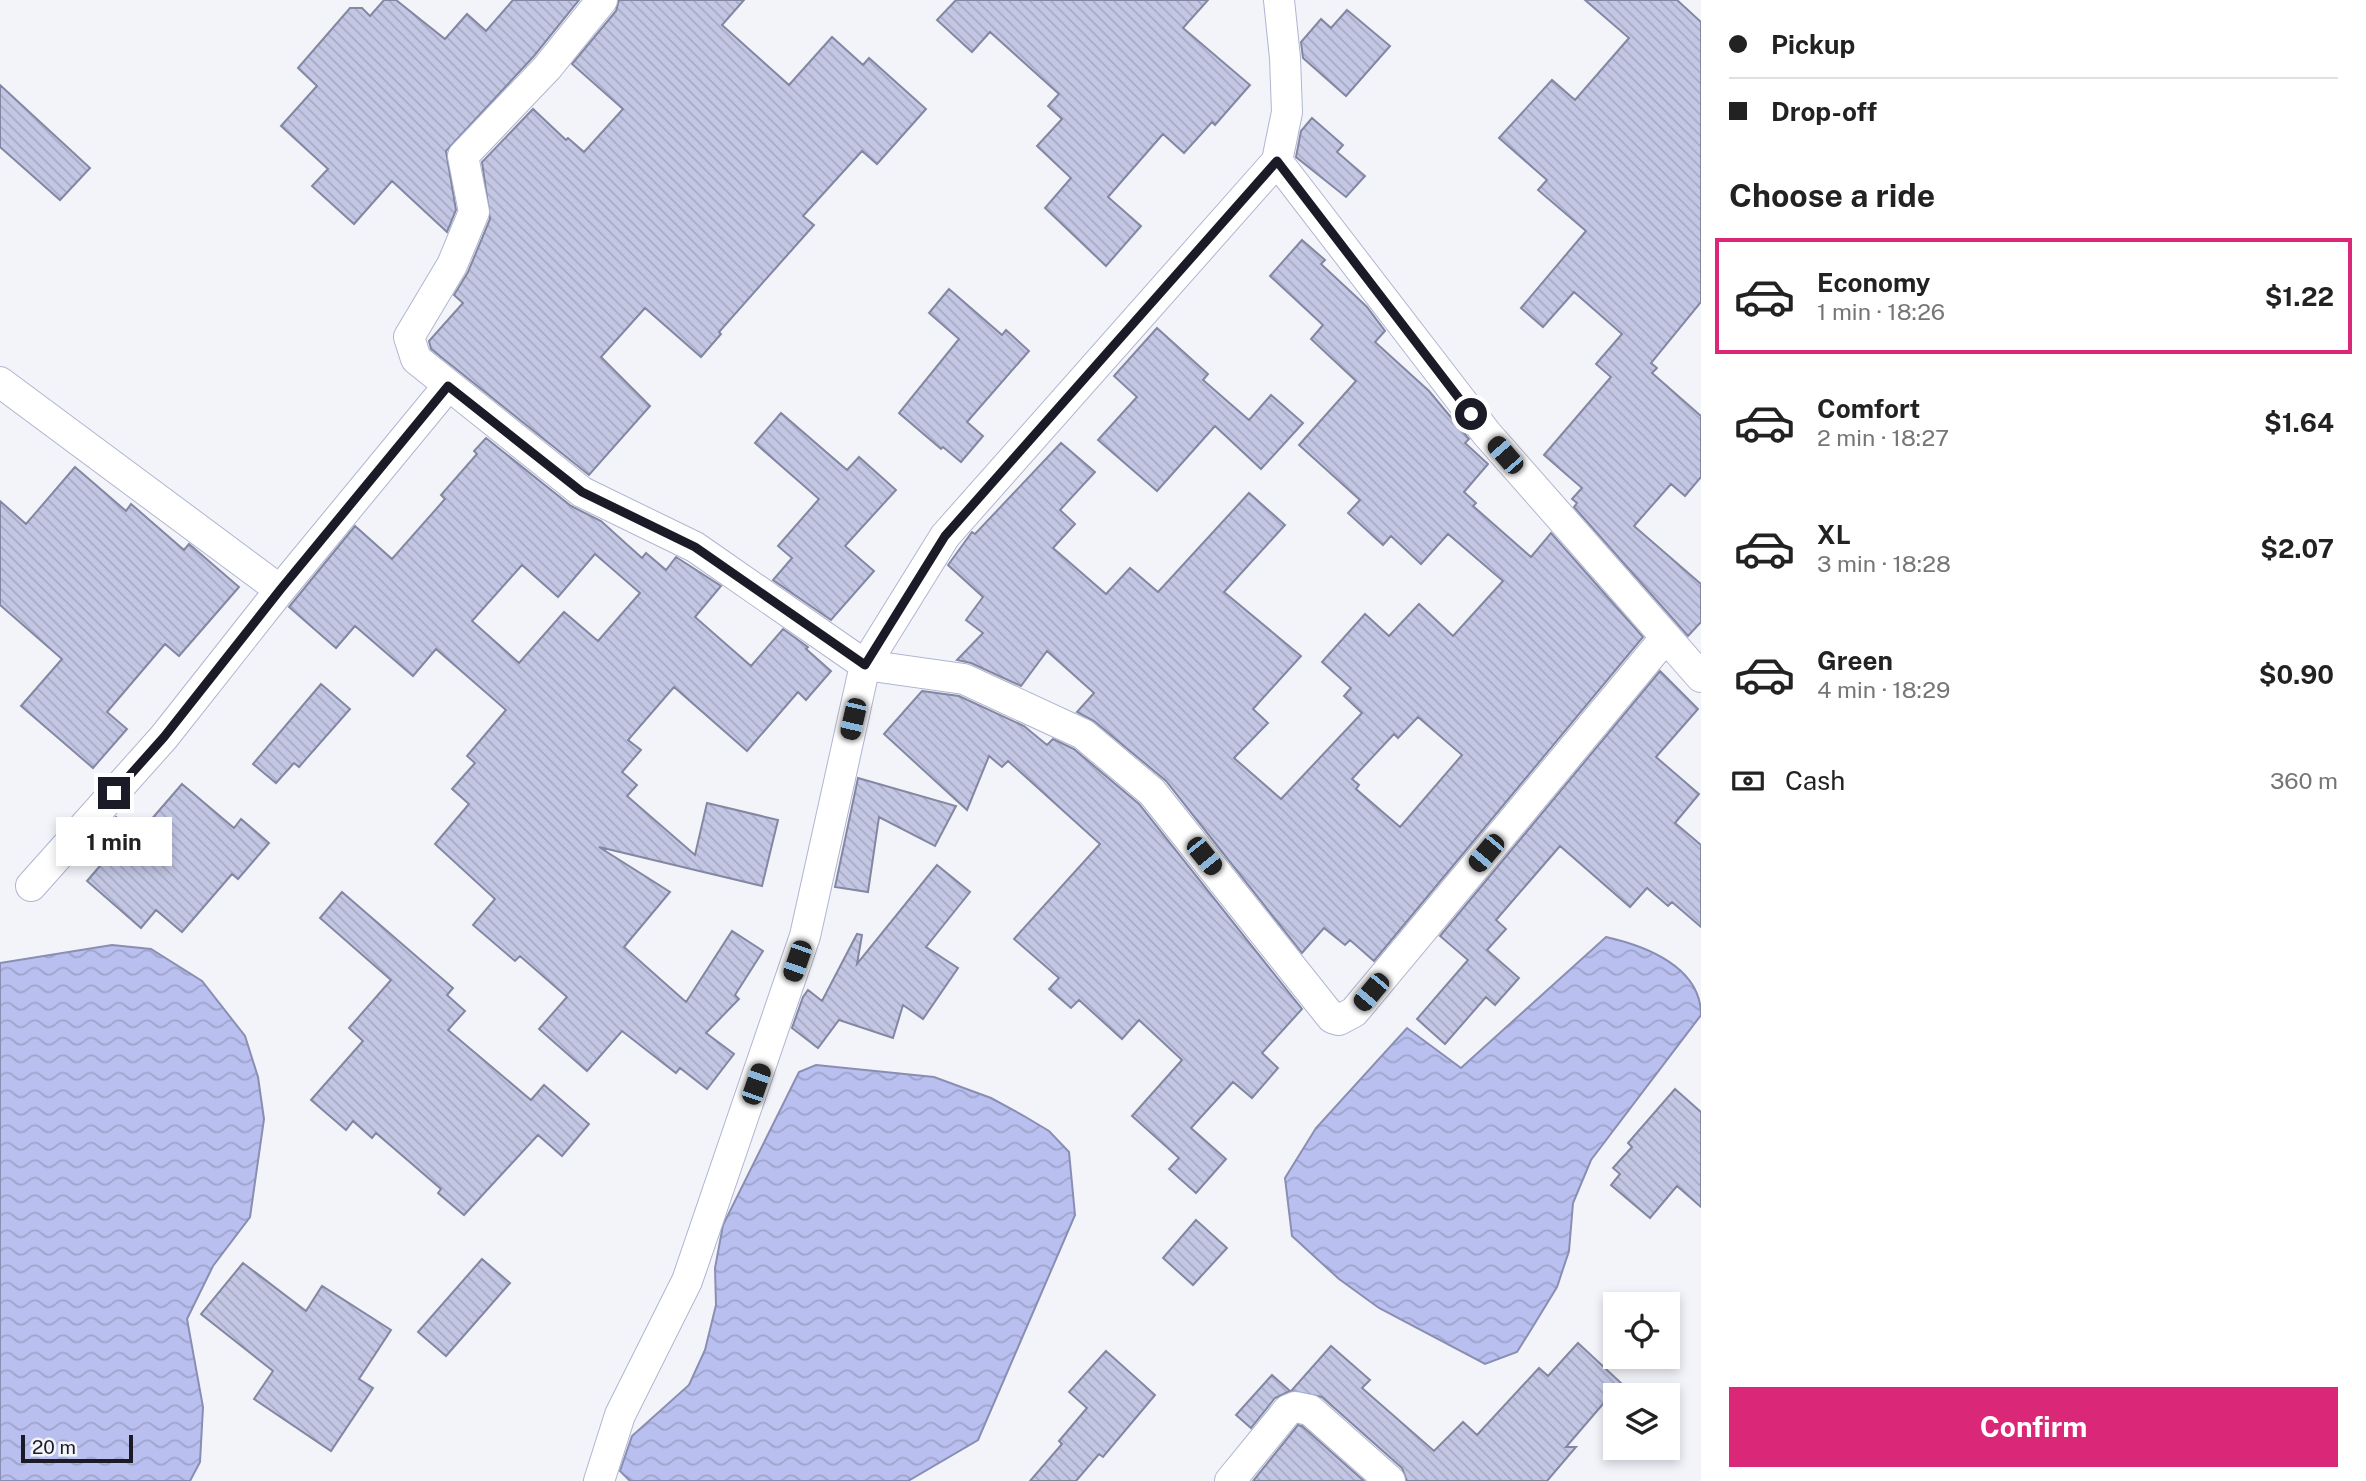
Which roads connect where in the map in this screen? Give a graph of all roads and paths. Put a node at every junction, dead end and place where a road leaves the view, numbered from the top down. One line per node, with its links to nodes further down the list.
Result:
1 (602, 0): 5 (street)
2 (1279, 0): 3 (street)
3 (1277, 161): 7 (street); 8 (street)
4 (0, 382): 6 (street)
5 (448, 386): 6 (street); 8 (street)
6 (280, 590): 10 (street)
7 (1666, 637): 8 (street); 9 (street)
8 (865, 665): 11 (street)
9 (1701, 677)
10 (31, 886)
11 (600, 1481)
12 (1230, 1481): 13 (street)
13 (1390, 1481)

